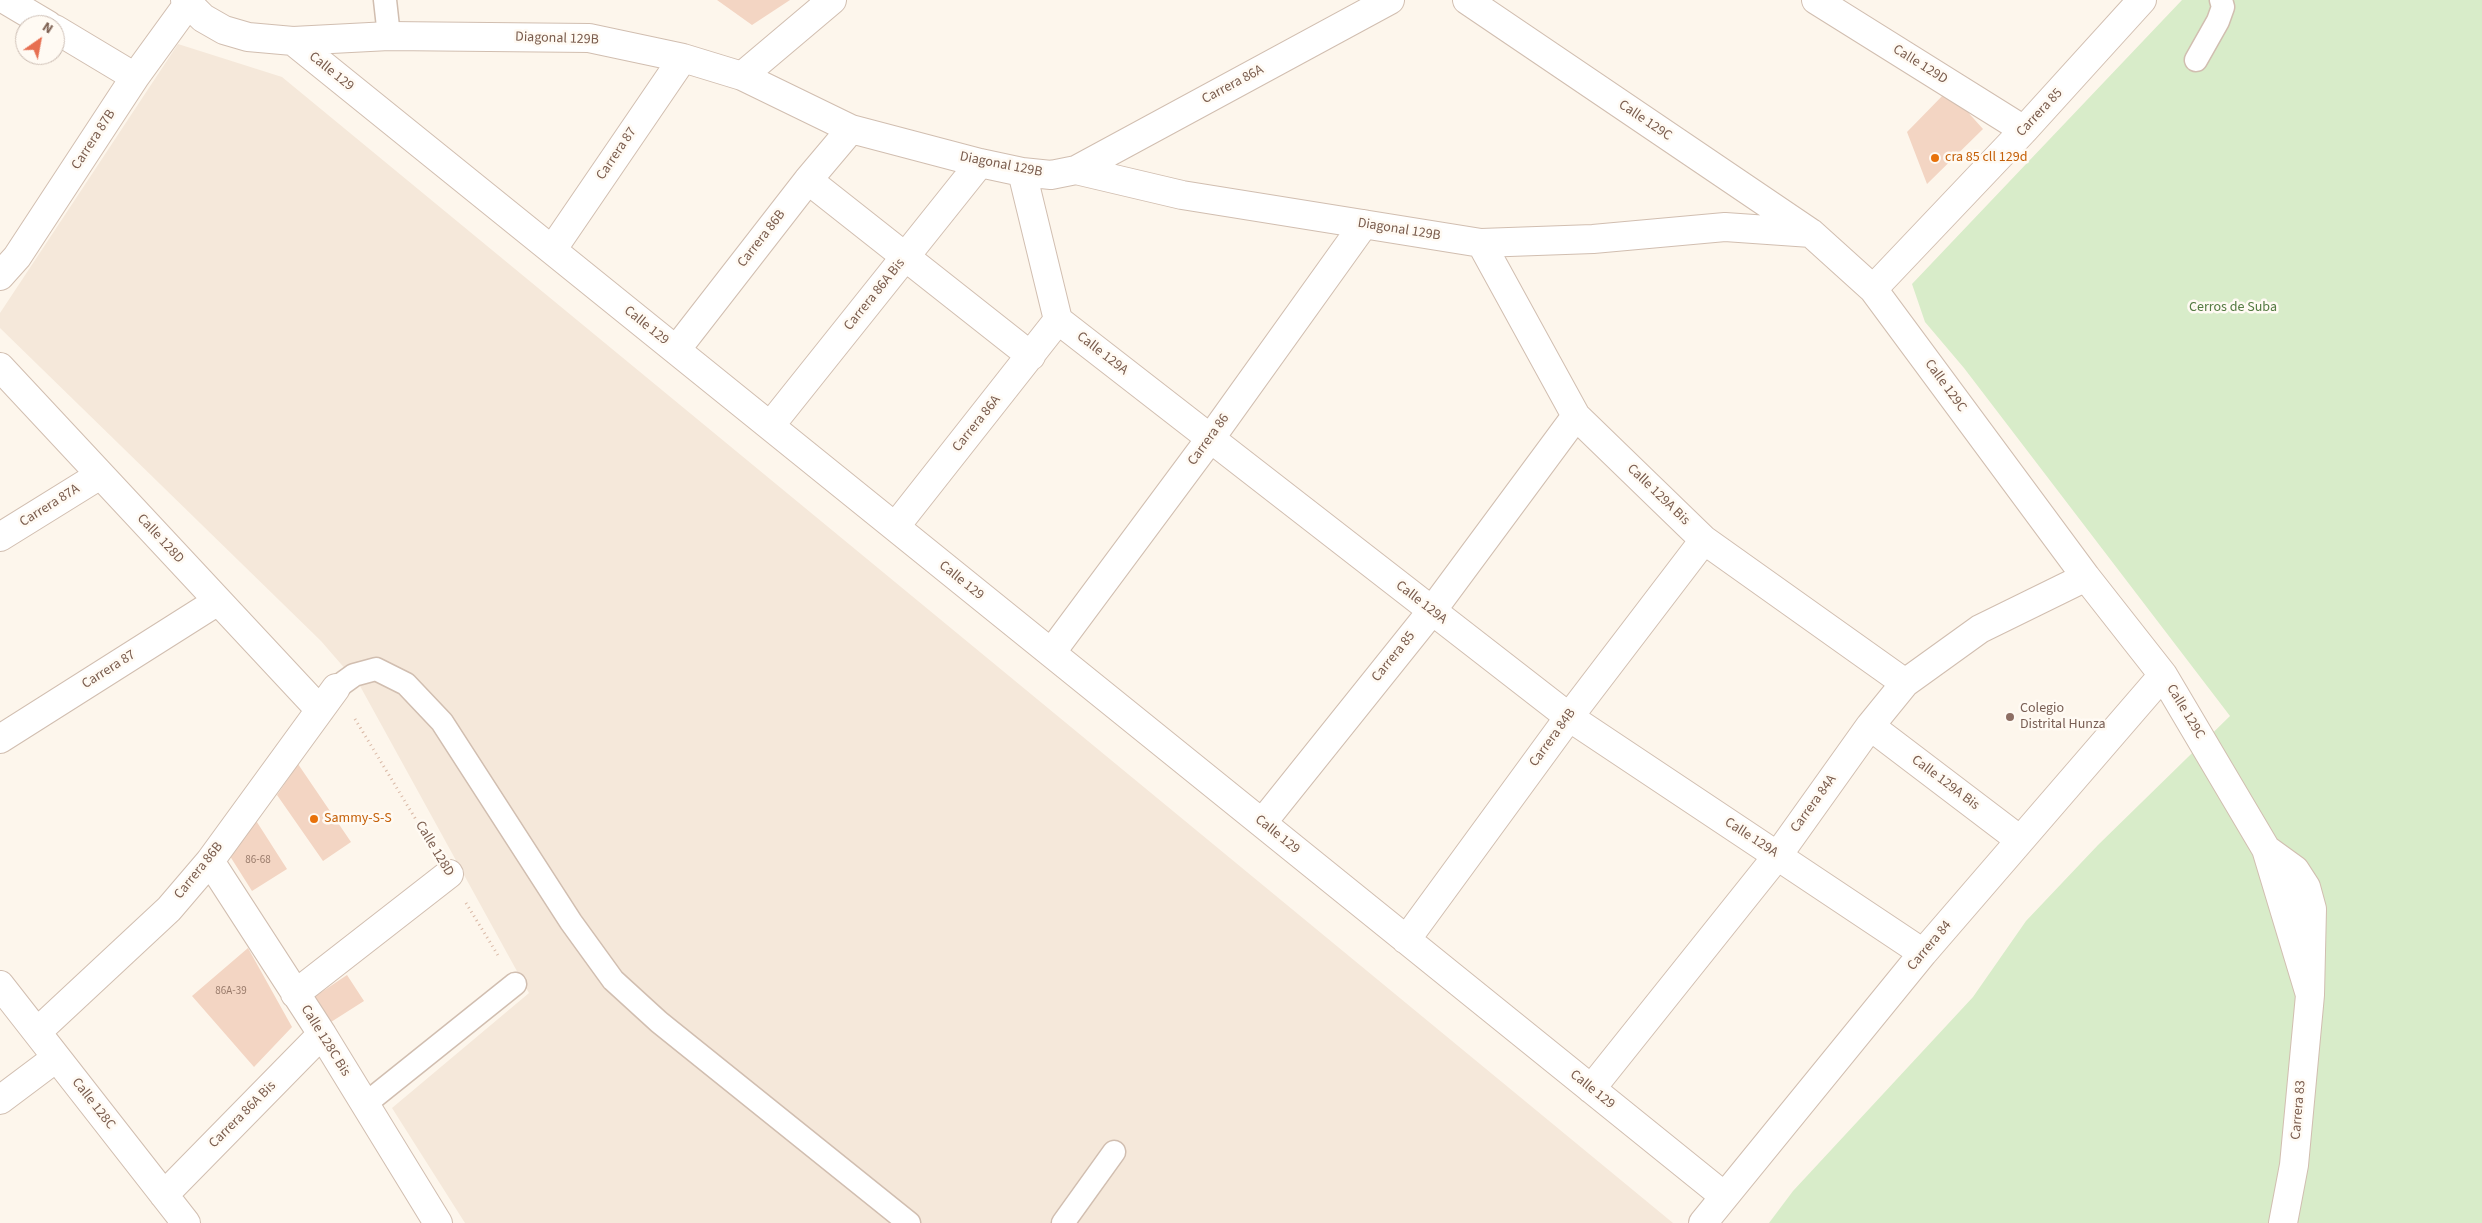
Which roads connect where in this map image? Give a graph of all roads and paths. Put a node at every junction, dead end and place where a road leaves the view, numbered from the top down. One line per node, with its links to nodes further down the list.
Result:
1 (6, 0): 10 (street)
2 (385, 0): 12 (lane)
3 (832, 0): 16 (street)
4 (1390, 0): 21 (street, Carrera 86A)
5 (1467, 0): 25 (street, Calle 129C)
6 (1816, 0): 19 (street, Calle 129D)
7 (2142, 0): 19 (street, Carrera 85)
8 (2222, 0): 15 (lane)
9 (186, 2): 13 (street); 17 (street, Carrera 87B)
10 (31, 15)
11 (65, 35): 17 (street)
12 (388, 36): 13 (street, Diagonal 129B); 14 (street, Diagonal 129B)
13 (293, 41): 27 (street, Calle 129)
14 (683, 58): 16 (street, Diagonal 129B); 27 (street, Carrera 87)
15 (2196, 60)
16 (742, 76): 18 (street, Diagonal 129B)
17 (135, 77): 29 (street, Carrera 87B)
18 (851, 129): 20 (street, Diagonal 129B); 23 (street, Carrera 86B)
19 (2024, 130): 30 (street, Carrera 85)
20 (980, 163): 22 (street, Diagonal 129B); 28 (street, Carrera 86A Bis)
21 (1076, 170): 22 (street, Diagonal 129B); 24 (street, Diagonal 129B)
22 (1022, 172): 31 (street)
23 (808, 180): 28 (street); 32 (street, Carrera 86B)
24 (1364, 224): 26 (street, Diagonal 129B); 37 (street, Carrera 86)
25 (1811, 233): 26 (street, Diagonal 129B); 30 (street, Calle 129C)
26 (1480, 243): 35 (street, Calle 129A Bis)
27 (552, 250): 32 (street, Calle 129)
28 (905, 257): 33 (street); 36 (street, Carrera 86A Bis)
29 (6, 260)
30 (1873, 289): 42 (street, Calle 129C)
31 (1058, 320): 33 (street, Carrera 86A); 37 (street, Calle 129A)
32 (676, 350): 36 (street, Calle 129)
33 (1031, 356): 39 (street, Carrera 86A)
34 (0, 367): 38 (street, Calle 128D)
35 (1576, 416): 41 (street, Calle 129A Bis); 44 (street, Carrera 85)
36 (770, 426): 39 (street, Calle 129)
37 (1210, 439): 44 (street, Calle 129A); 45 (street, Carrera 86)
38 (100, 475): 40 (street, Carrera 87A); 43 (street, Calle 128D)
39 (895, 527): 45 (street, Calle 129)
40 (0, 537)
41 (1704, 540): 47 (street, Calle 129A Bis); 50 (street, Carrera 84B)
42 (2086, 577): 46 (street, Calle 129C); 47 (street, Carrera 84A)
43 (218, 601): 49 (street, Calle 128D); 52 (street, Carrera 87)
44 (1431, 612): 50 (street, Calle 129A); 53 (street, Carrera 85)
45 (1051, 653): 53 (street, Calle 129)
46 (2163, 675): 54 (street, Carrera 84); 55 (street, Calle 129C)
47 (1905, 683): 51 (street, Carrera 84A)
48 (336, 688): 49 (street, Carrera 86B); 58 (path, Calle 128D); 77 (lane)
49 (320, 710): 57 (street, Carrera 86B)
50 (1569, 717): 56 (street, Calle 129A); 60 (street, Carrera 84B)
51 (1870, 726): 54 (street, Calle 129A Bis); 56 (street, Carrera 84A)
52 (0, 739)
53 (1262, 823): 60 (street, Calle 129)
54 (2020, 840): 61 (street, Carrera 84)
55 (2266, 849): 59 (street, Calle 129C); 65 (street, Carrera 83)
56 (1778, 855): 61 (street, Calle 129A); 69 (street, Carrera 84A)
57 (210, 861): 64 (street, Calle 128C Bis); 66 (street, Carrera 86B)
58 (449, 874): 62 (path, Calle 128D); 64 (street)
59 (2306, 887): 65 (street, Carrera 83)
60 (1406, 940): 69 (street, Calle 129)
61 (1923, 953): 74 (street, Carrera 84)
62 (516, 984): 71 (lane)
63 (0, 985): 66 (street, Calle 128C)
64 (295, 994): 67 (street, Calle 128C Bis)
65 (2310, 996): 80 (street, Carrera 83)
66 (37, 1032): 68 (street, Calle 128C)
67 (322, 1034): 71 (street, Calle 128C Bis); 73 (street, Carrera 86A Bis)
68 (56, 1058): 70 (street); 73 (street, Calle 128C)
69 (1591, 1089): 74 (street, Calle 129)
70 (0, 1100)
71 (364, 1105): 75 (street, Calle 128C Bis)
72 (1114, 1152): 78 (lane)
73 (164, 1195): 76 (street, Calle 128C)
74 (1724, 1196): 79 (street, Carrera 84)
75 (426, 1218)
76 (186, 1223)
77 (909, 1223)
78 (1063, 1223)
79 (1703, 1223)
80 (2283, 1223)

